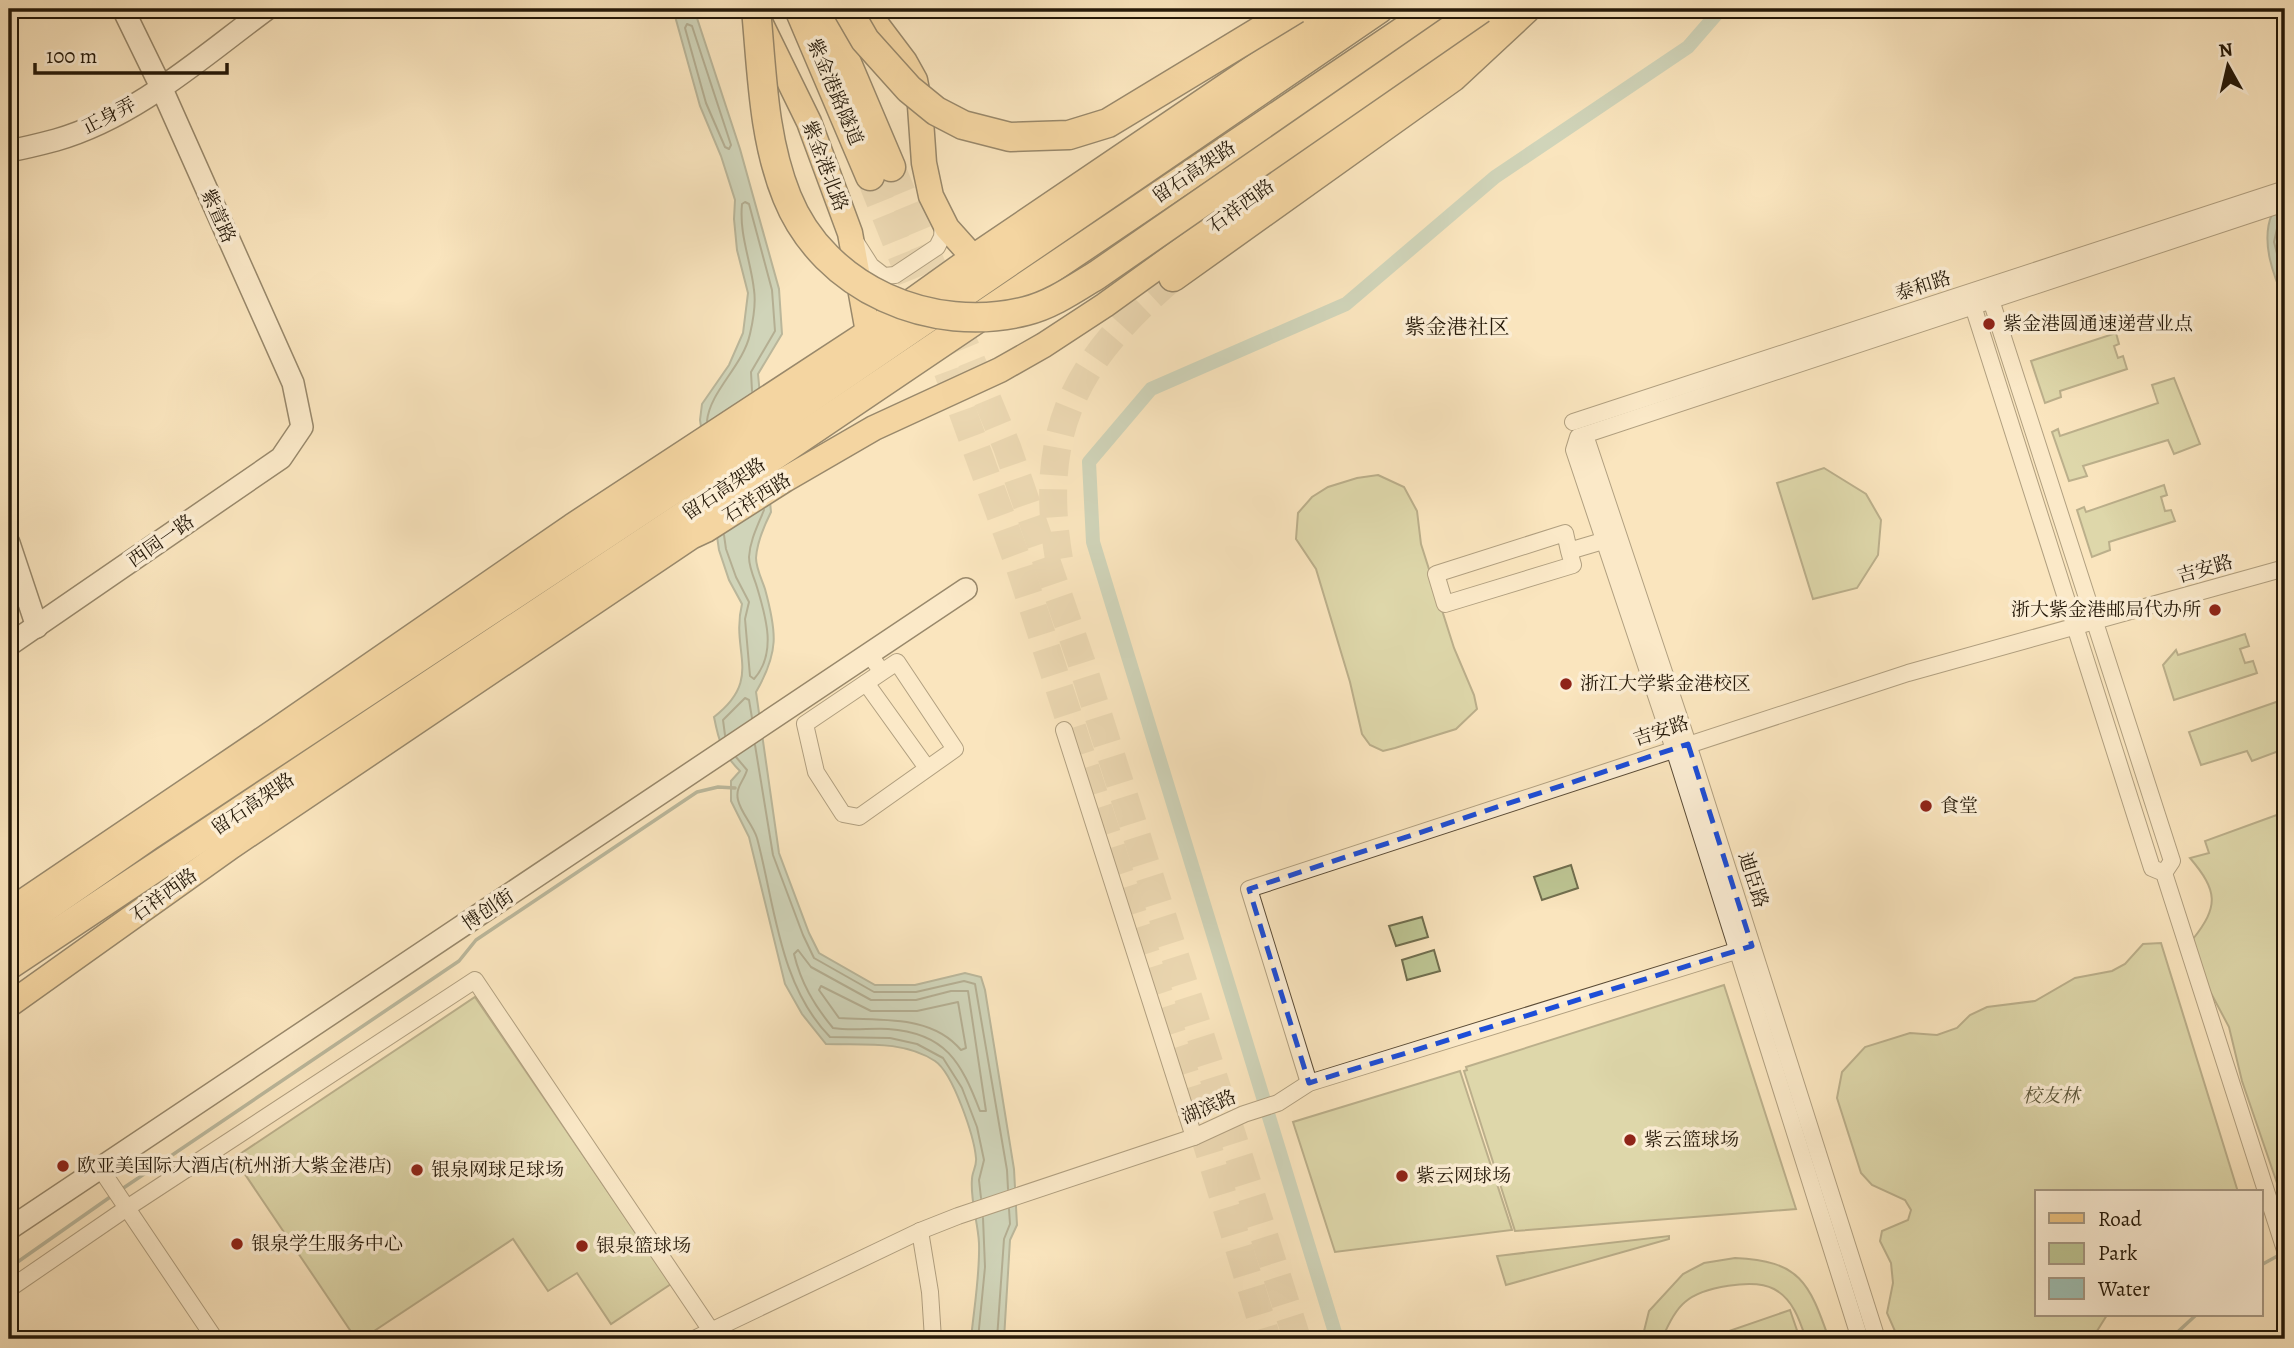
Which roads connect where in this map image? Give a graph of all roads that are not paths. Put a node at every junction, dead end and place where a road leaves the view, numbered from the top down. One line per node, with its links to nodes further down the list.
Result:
1 (123, 9): 16 (street, 紫萱路)
2 (267, 9): 16 (street, 正身弄)
3 (746, 9): 17 (highway, bridge)
4 (755, 9): 17 (highway, bridge); 23 (main road, 紫金港北路)
5 (799, 9): 6 (highway, 紫金港路隧道)
6 (824, 9)
7 (847, 9): 9 (highway, bridge)
8 (865, 9): 22 (main road)
9 (1296, 9)
10 (1339, 9): 24 (main road)
11 (1379, 9): 29 (highway, 留石高架路)
12 (1436, 9): 29 (highway, 留石高架路)
13 (1481, 9): 17 (highway, bridge)
14 (1515, 9): 32 (main road, 石祥西路)
15 (1526, 9): 25 (highway)
16 (160, 87): 18 (street, 正身弄); 30 (street, 紫萱路)
17 (764, 96)
18 (9, 151)
19 (2285, 189): 20 (street, 泰和路)
20 (2266, 202): 21 (street, 泰和路); 26 (street, 泰和路); 31 (street, 泰和路)
21 (2285, 203)
22 (943, 219): 23 (street); 24 (main road)
23 (850, 233): 28 (main road, 紫金港北路)
24 (972, 257): 28 (main road)
25 (1173, 277)
26 (1991, 300): 27 (street, 泰和路); 38 (street)
27 (1973, 306): 31 (street, 泰和路); 39 (street)
28 (868, 332): 29 (main road)
29 (776, 423): 32 (highway, 留石高架路); 49 (main road); 50 (highway, 留石高架路)
30 (302, 427): 40 (street, 西园一路)
31 (1579, 432): 33 (street, 迪臣路)
32 (701, 519): 52 (highway, 留石高架路); 53 (main road, 石祥西路)
33 (1617, 537): 35 (street); 46 (street, 迪臣路)
34 (9, 543): 40 (street)
35 (1569, 551): 35 (street)
36 (2285, 568): 38 (street, 吉安路)
37 (966, 589): 42 (street, 博创街)
38 (2094, 621): 39 (street, 吉安路); 48 (street)
39 (2075, 626): 46 (street, 吉安路); 48 (street)
40 (37, 627): 41 (street, 西园一路)
41 (9, 645)
42 (869, 653): 43 (street); 56 (street, 博创街)
43 (882, 672): 44 (street); 47 (street)
44 (866, 683): 47 (street); 47 (street)
45 (1065, 730): 55 (street)
46 (1681, 747): 51 (street, 迪臣路); 54 (street, 吉安路)
47 (927, 768)
48 (2164, 873): 60 (street)
49 (9, 911)
50 (9, 933)
51 (1745, 948): 54 (street, 湖滨路); 66 (street, 迪臣路); 67 (street, 迪臣路)
52 (9, 965)
53 (9, 1005)
54 (1309, 1083): 55 (street, 湖滨路)
55 (1194, 1137): 59 (street, 湖滨路)
56 (102, 1171): 57 (street); 58 (street, 博创街)
57 (124, 1204): 61 (street); 62 (street); 63 (street)
58 (9, 1229)
59 (920, 1231): 62 (street, 湖滨路); 65 (street)
60 (2285, 1250)
61 (9, 1289)
62 (714, 1335): 64 (street, 湖滨路)
63 (215, 1339)
64 (694, 1339)
65 (933, 1339)
66 (1860, 1339)
67 (1877, 1339)

